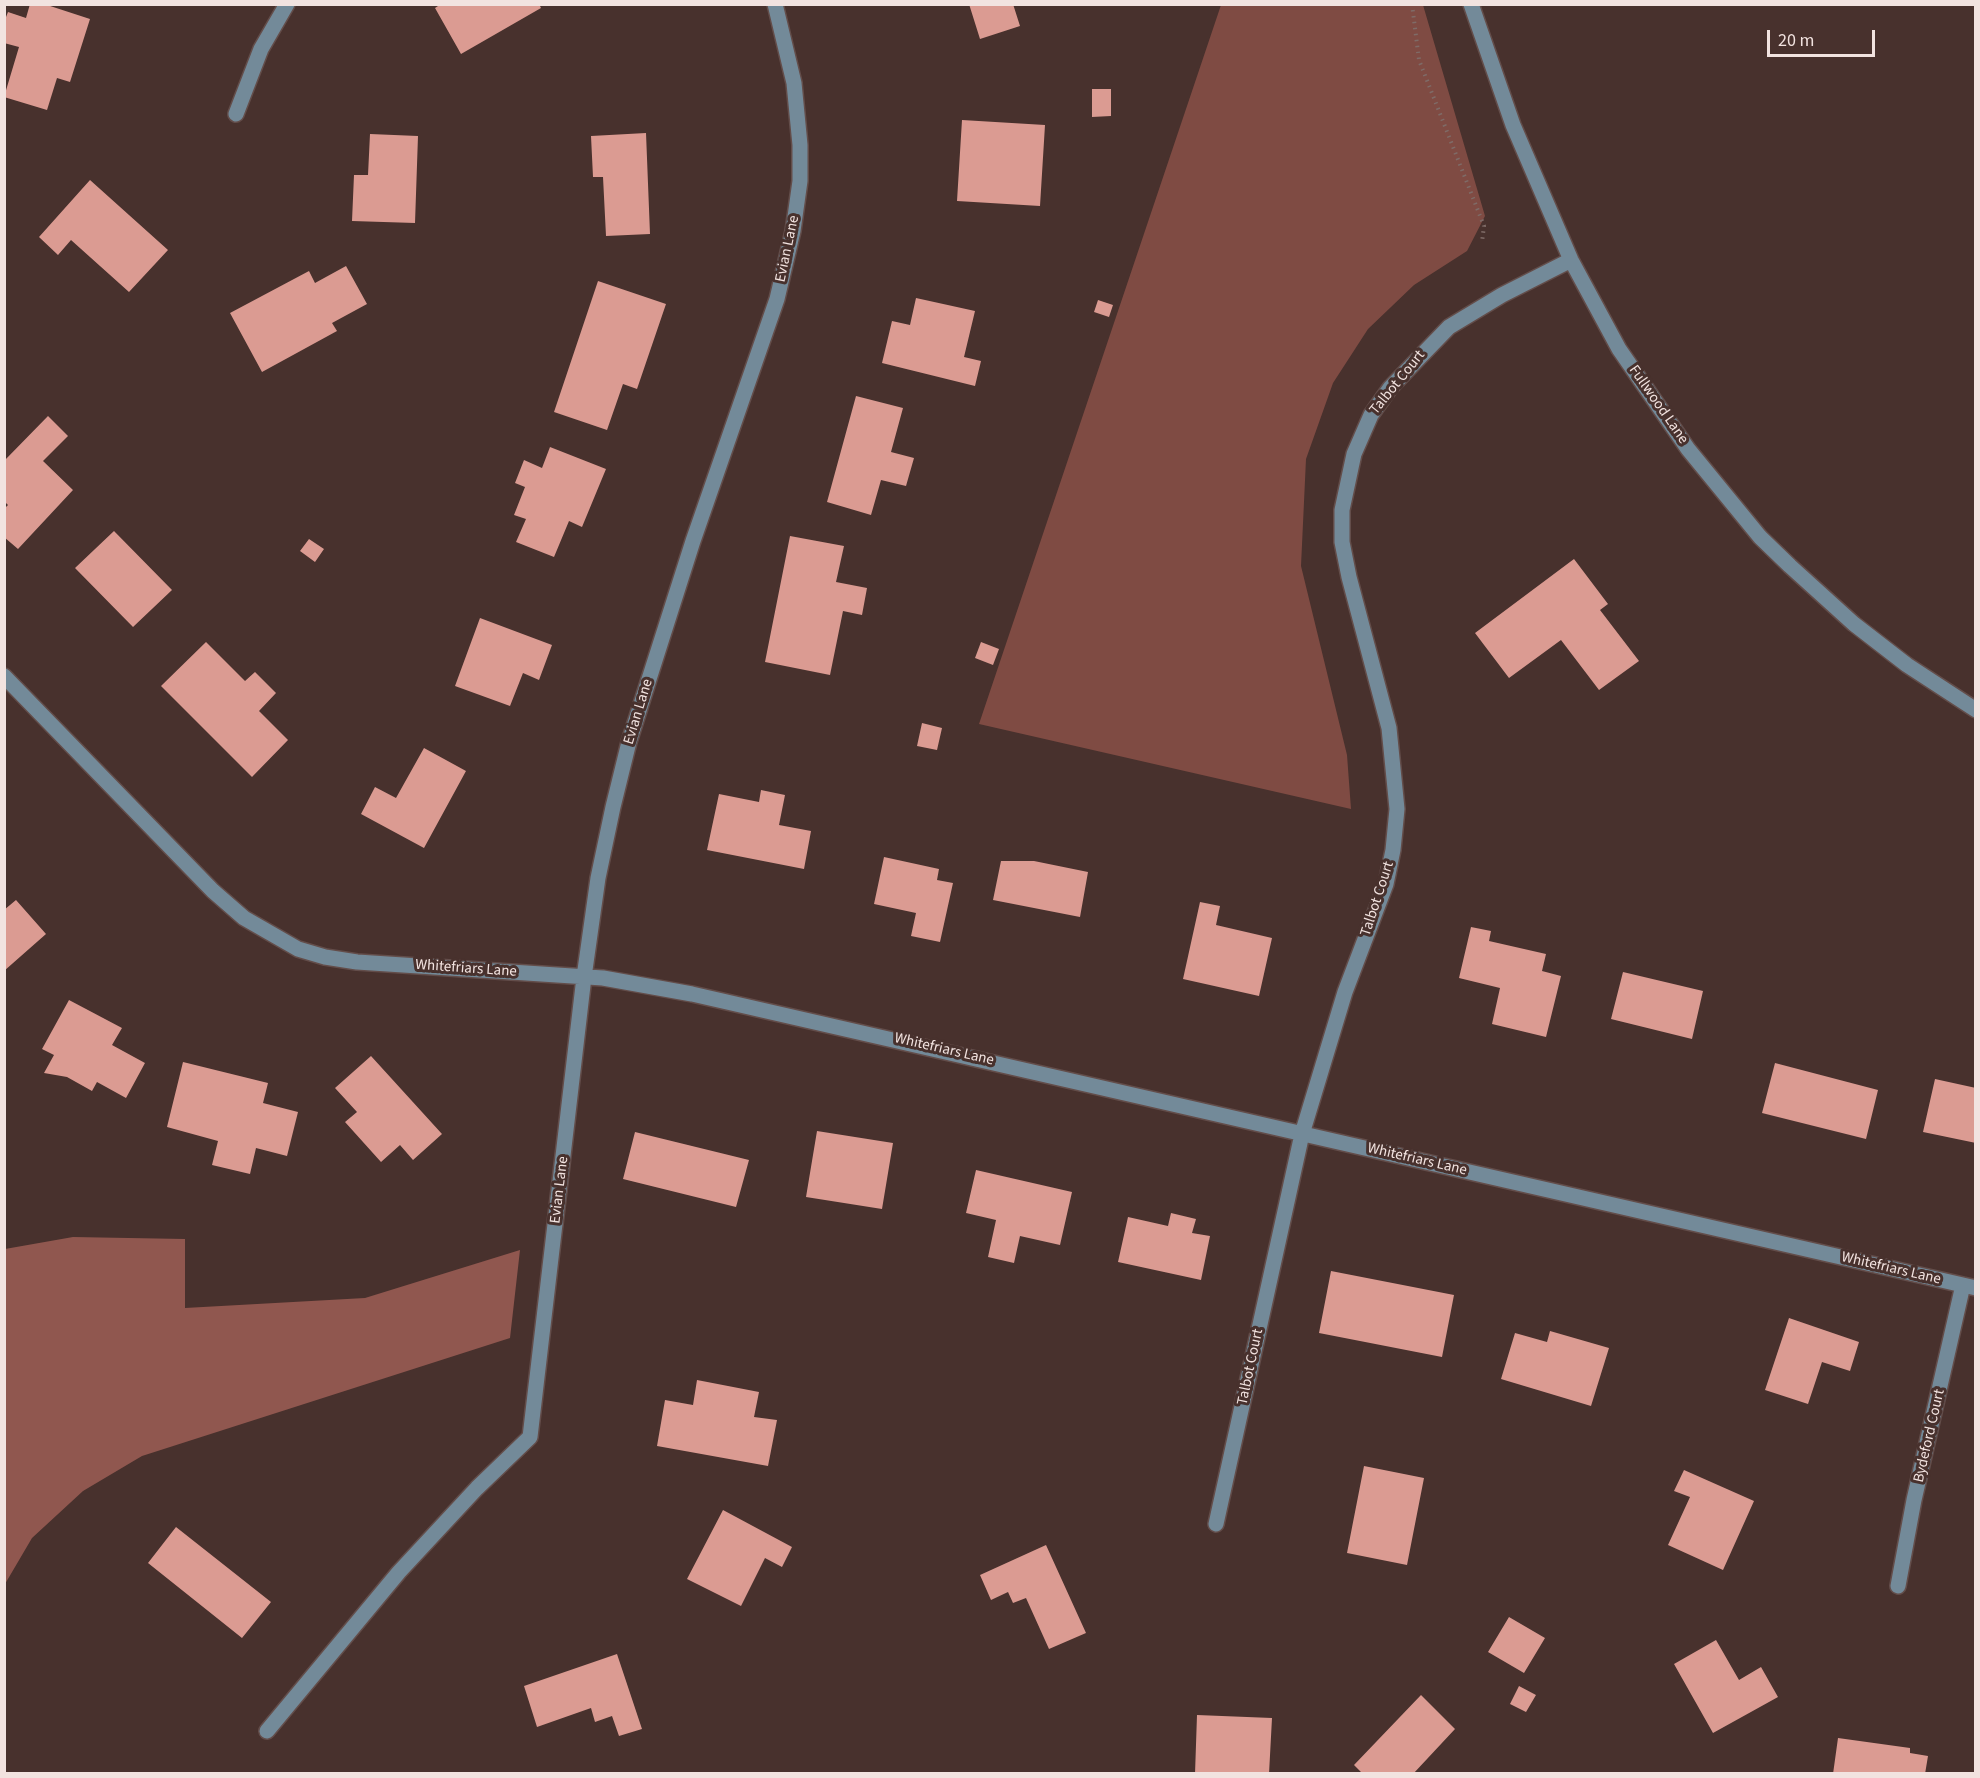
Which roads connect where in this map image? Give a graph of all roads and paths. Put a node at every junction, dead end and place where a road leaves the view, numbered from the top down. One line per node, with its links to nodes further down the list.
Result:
1 (287, 4): 5 (street)
2 (774, 4): 10 (street, Evian Lane)
3 (1412, 4): 6 (path)
4 (1472, 4): 7 (street, Fullwood Lane)
5 (236, 114)
6 (1482, 242)
7 (1571, 260): 9 (street, Fullwood Lane); 11 (street, Talbot Court)
8 (4, 676): 10 (street, Whitefriars Lane)
9 (1976, 711)
10 (584, 977): 11 (street, Whitefriars Lane); 15 (street, Evian Lane)
11 (1302, 1134): 12 (street, Whitefriars Lane); 13 (street, Talbot Court)
12 (1969, 1287): 14 (street, Bydeford Court)
13 (1216, 1524)
14 (1898, 1586)
15 (267, 1731)

